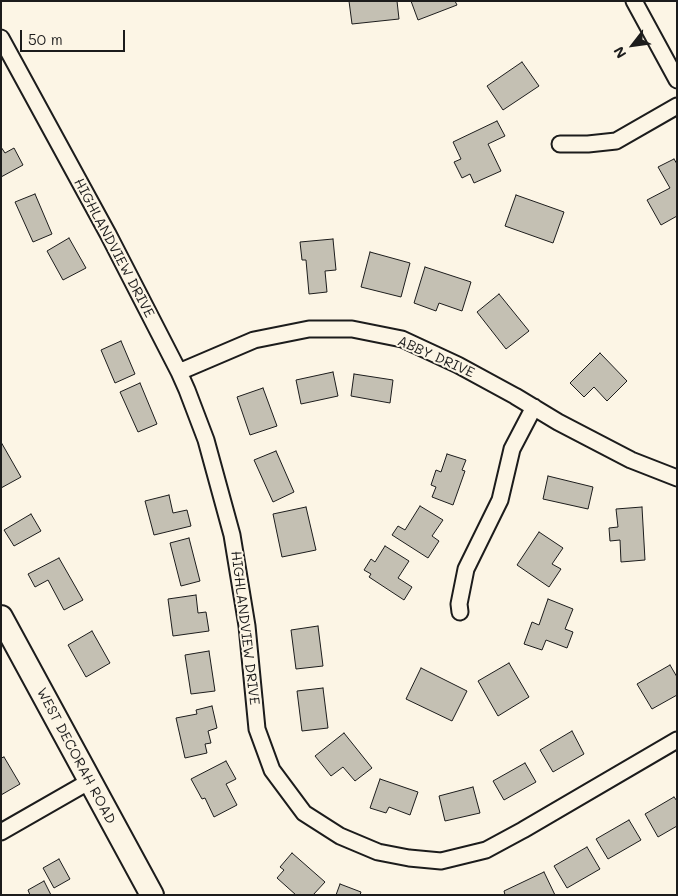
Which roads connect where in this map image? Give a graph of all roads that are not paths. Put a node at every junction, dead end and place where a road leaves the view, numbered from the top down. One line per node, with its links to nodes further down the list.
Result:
1 (634, 1): 3 (street)
2 (1, 38): 6 (street, HIGHLANDVIEW DRIVE)
3 (677, 80)
4 (677, 106): 5 (street)
5 (560, 144)
6 (179, 372): 7 (street, ABBY DRIVE); 11 (street, HIGHLANDVIEW DRIVE)
7 (534, 407): 8 (street, ABBY DRIVE); 9 (street)
8 (677, 478)
9 (460, 612)
10 (1, 617): 12 (street, WEST DECORAH ROAD)
11 (677, 740)
12 (90, 781): 13 (street); 14 (street, WEST DECORAH ROAD)
13 (1, 832)
14 (152, 895)

